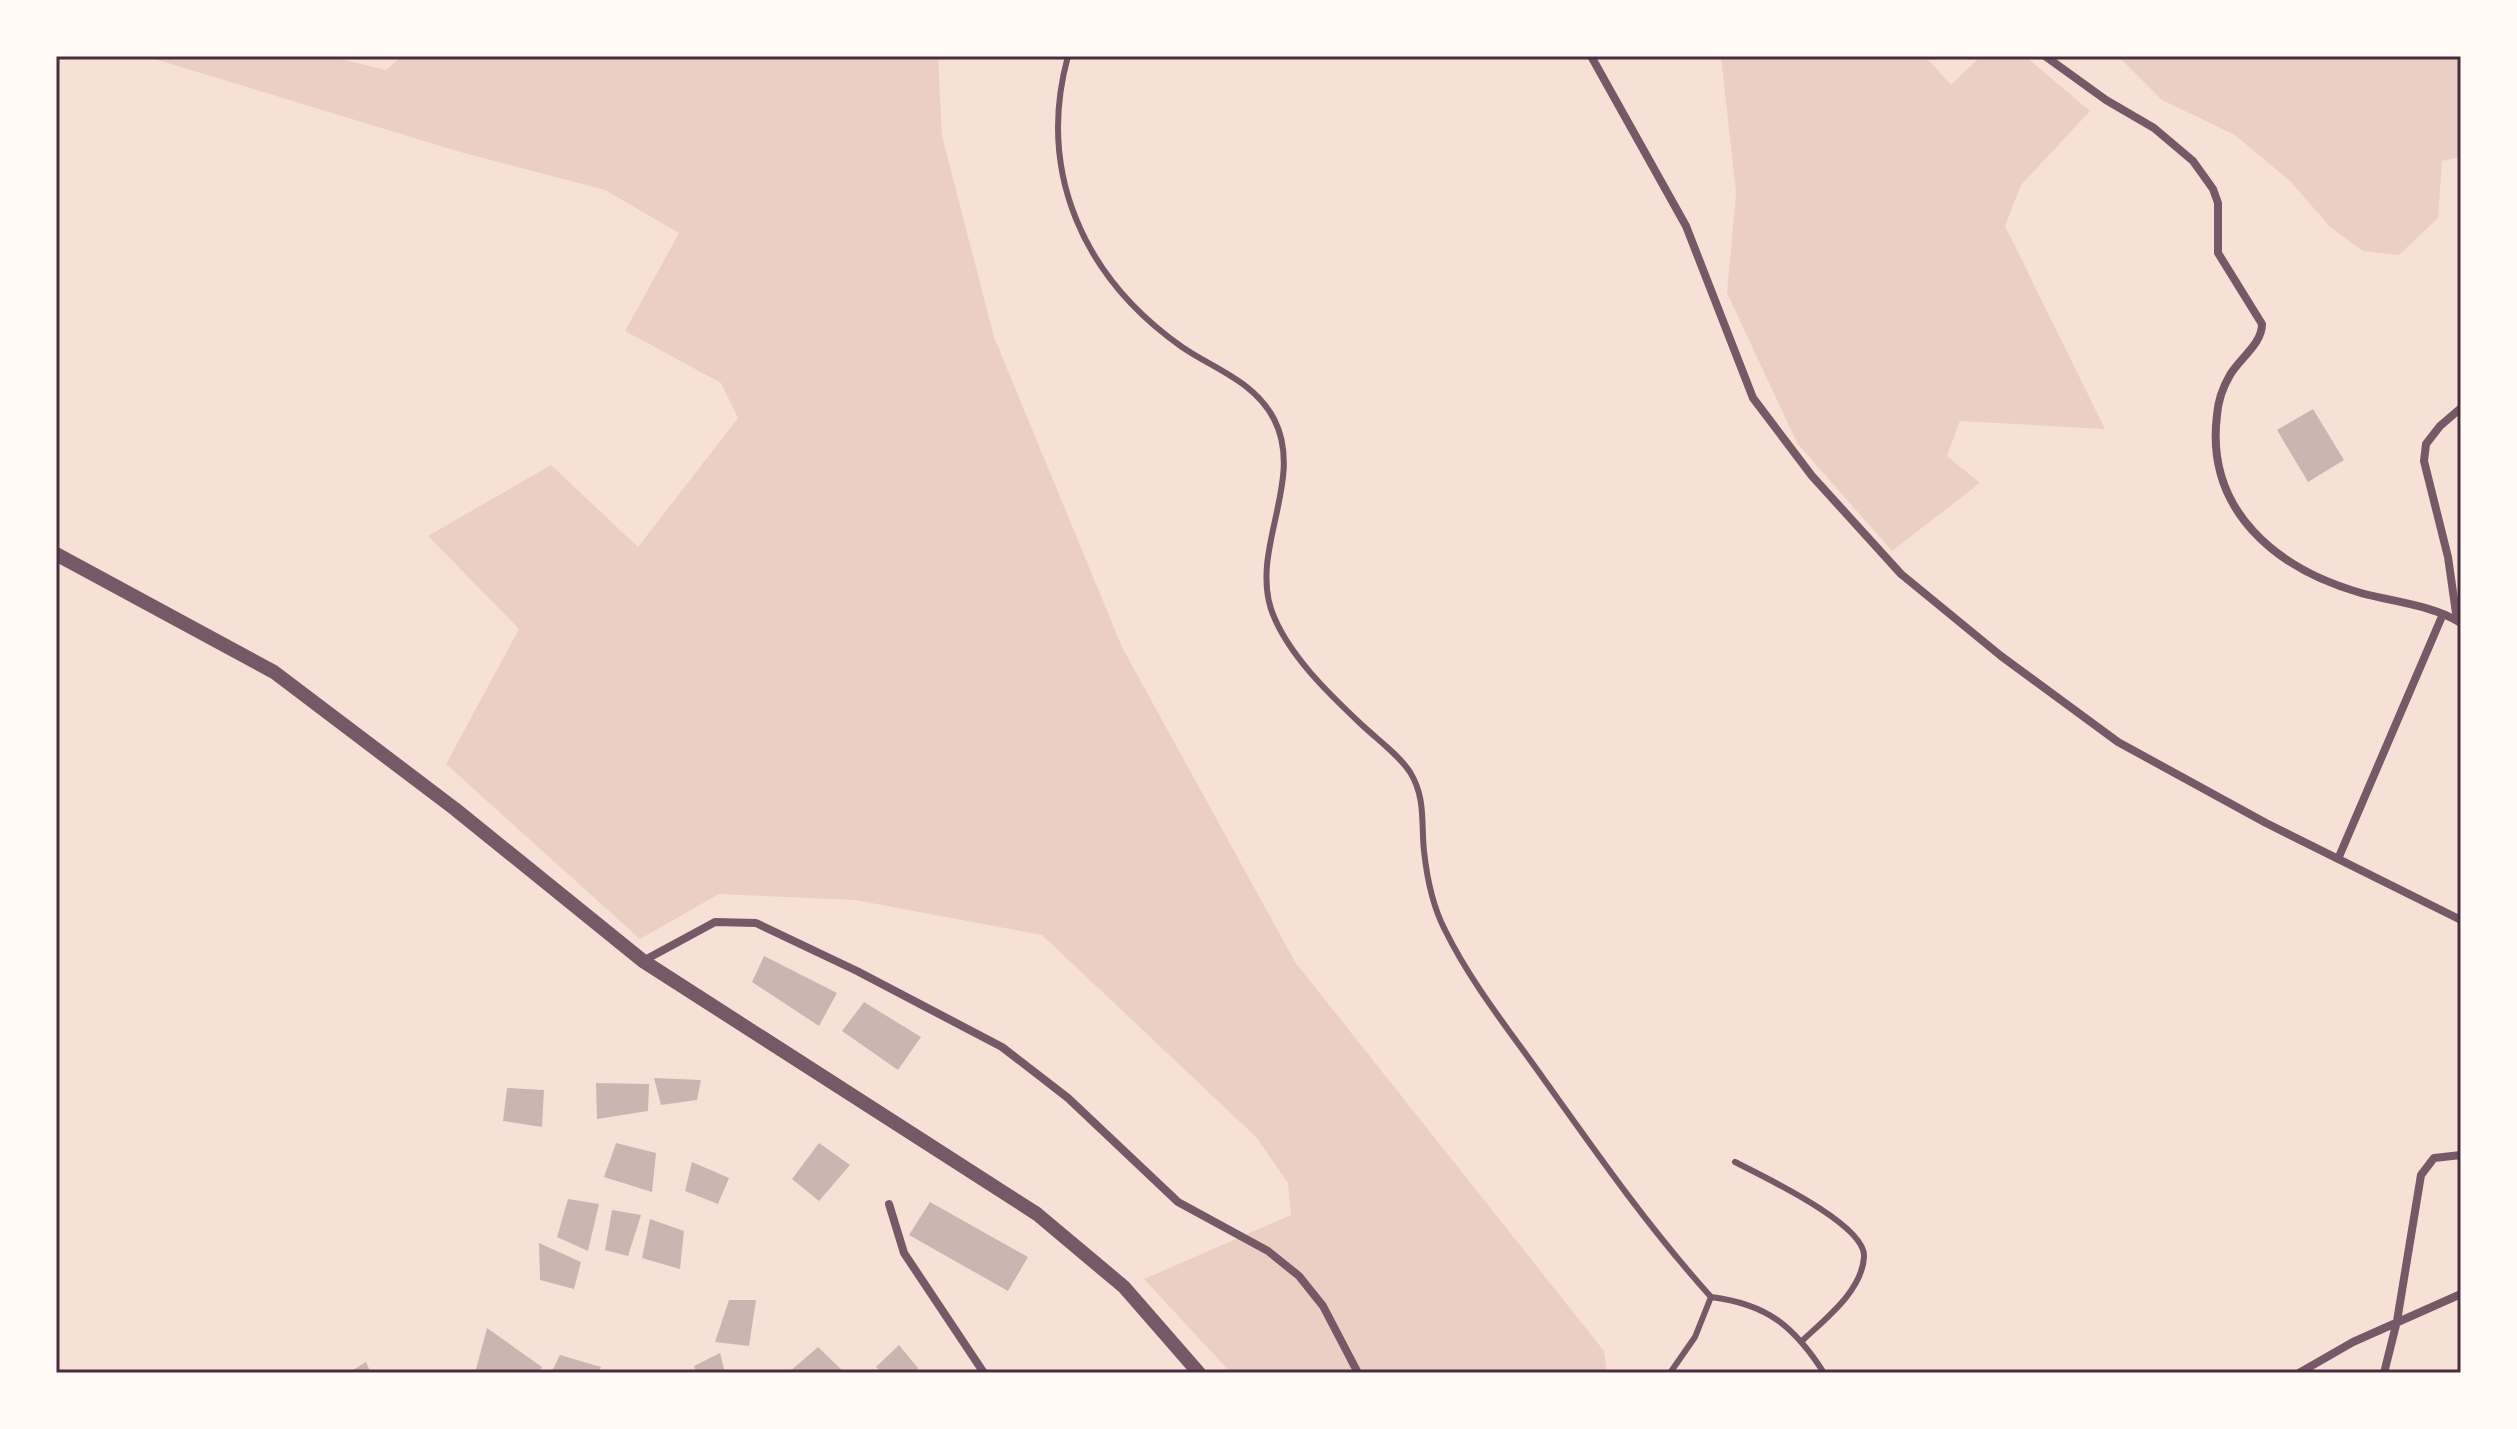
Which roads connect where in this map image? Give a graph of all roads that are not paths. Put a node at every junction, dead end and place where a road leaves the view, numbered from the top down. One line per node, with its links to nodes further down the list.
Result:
1 (1068, 56): 15 (lane)
2 (1591, 56): 8 (street)
3 (2045, 56): 6 (street)
4 (2461, 408): 7 (street)
5 (56, 554): 10 (street)
6 (2443, 614): 7 (street); 8 (street)
7 (2459, 621)
8 (2338, 859): 9 (street)
9 (2461, 920)
10 (643, 961): 19 (street); 20 (street)
11 (2461, 1155): 16 (street)
12 (1735, 1162): 17 (lane)
13 (889, 1204): 18 (street)
14 (2461, 1294): 16 (street)
15 (1711, 1297): 17 (lane); 21 (lane)
16 (2397, 1321): 23 (street); 24 (street)
17 (1803, 1340): 22 (lane)
18 (984, 1373)
19 (1199, 1373)
20 (1358, 1373)
21 (1670, 1373)
22 (1824, 1373)
23 (2299, 1373)
24 (2384, 1373)

